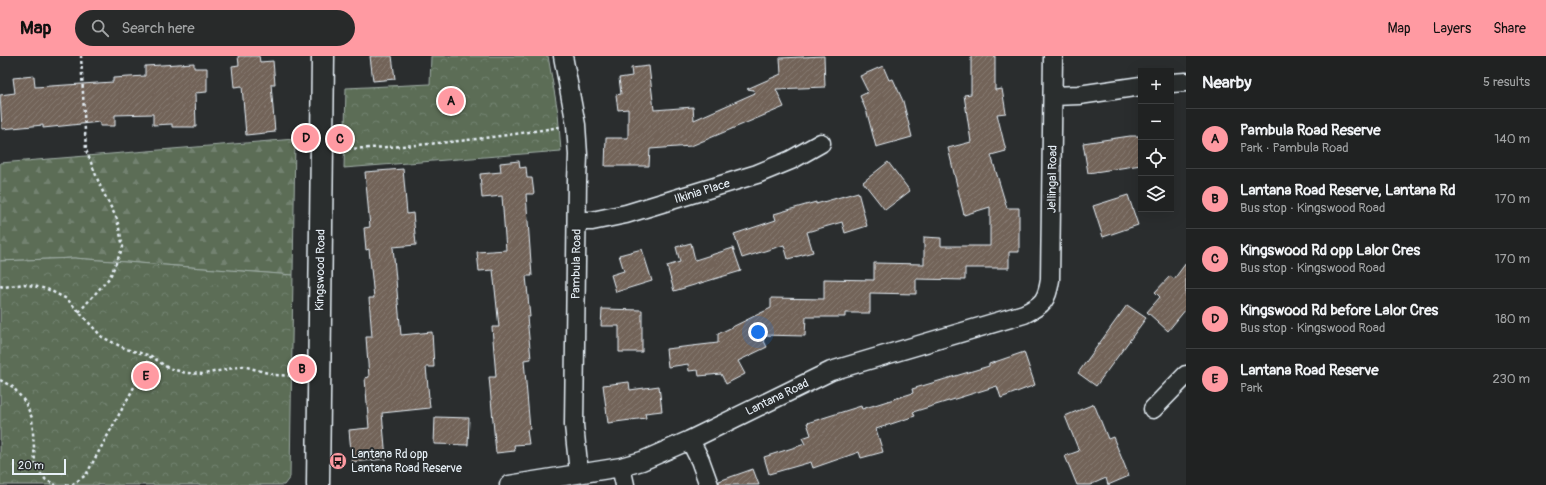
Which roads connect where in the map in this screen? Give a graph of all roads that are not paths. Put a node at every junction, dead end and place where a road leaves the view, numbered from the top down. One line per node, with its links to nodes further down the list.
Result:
1 (323, 56): 16 (street, Kingswood Road)
2 (563, 56): 9 (street, Pambula Road)
3 (1053, 56): 7 (street, Jellingal Road)
4 (1186, 82): 5 (street)
5 (1174, 83)
6 (1138, 86): 7 (street)
7 (1053, 96): 10 (street, Jellingal Road)
8 (821, 143): 9 (street, Ilkinia Place)
9 (577, 221): 15 (street, Pambula Road)
10 (1044, 302): 13 (street, Lantana Road)
11 (1186, 374): 12 (street)
12 (1153, 409)
13 (690, 440): 14 (street, Lantana Road); 19 (street)
14 (621, 467): 15 (street, Lantana Road); 18 (street)
15 (579, 473): 17 (street, Lantana Road)
16 (318, 485)
17 (509, 485)
18 (625, 485)
19 (709, 485)

